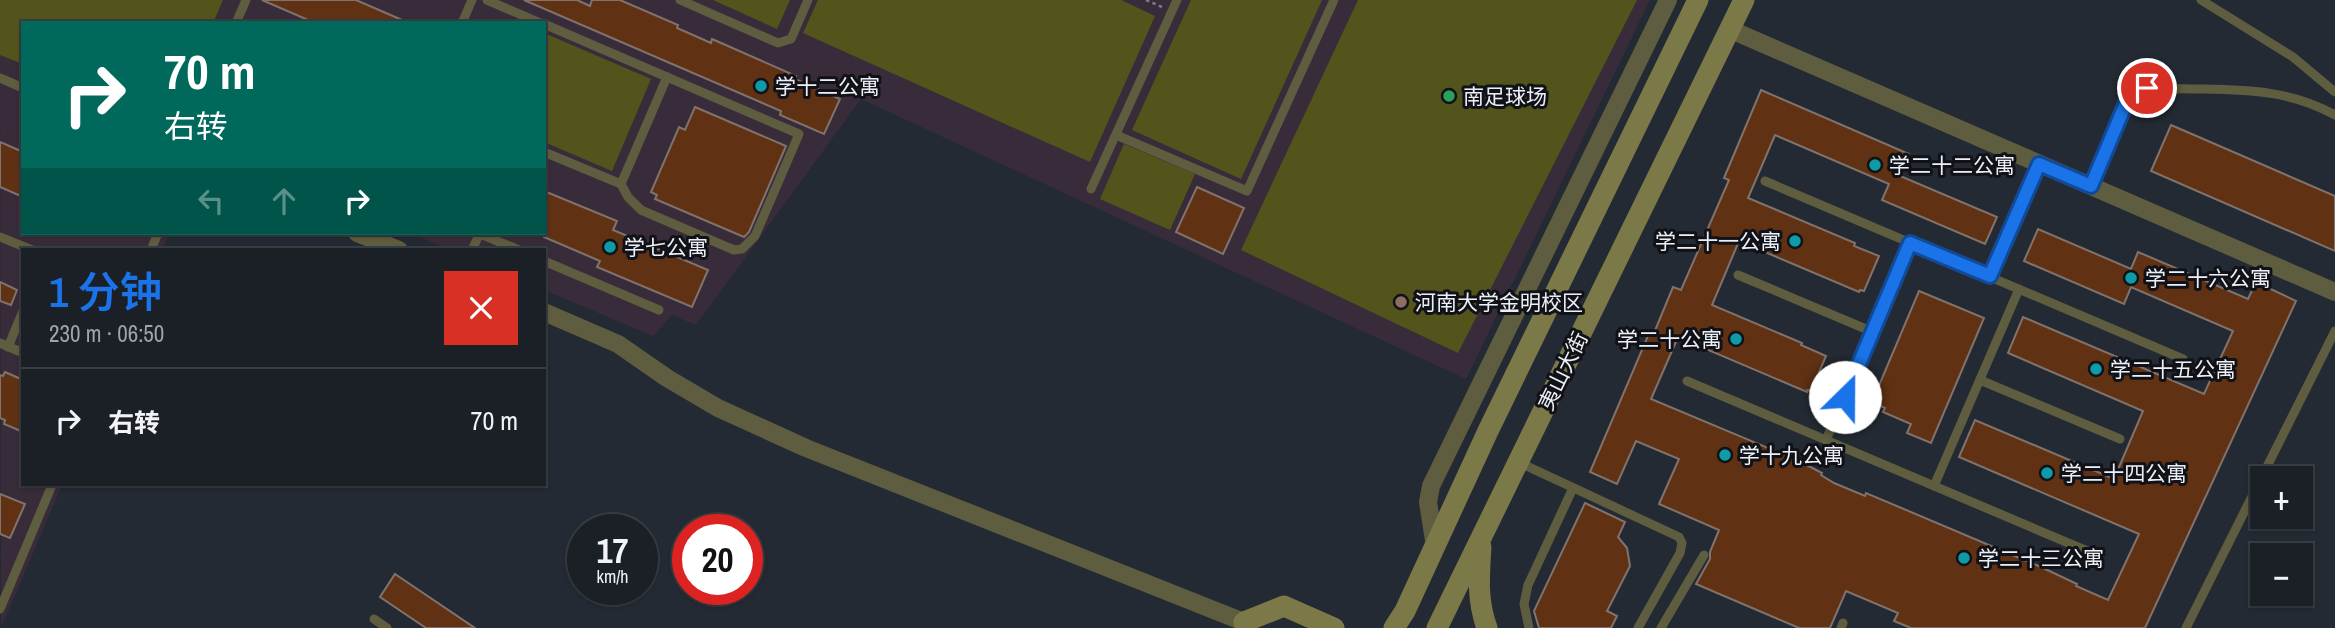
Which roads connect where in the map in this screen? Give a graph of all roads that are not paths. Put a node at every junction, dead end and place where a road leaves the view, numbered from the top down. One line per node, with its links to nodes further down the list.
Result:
1 (246, 0): 12 (lane)
2 (472, 0): 13 (lane)
3 (487, 0): 14 (lane)
4 (680, 0): 5 (lane)
5 (808, 0)
6 (1177, 0): 22 (lane)
7 (1334, 0): 22 (lane)
8 (1668, 0): 58 (street)
9 (1698, 0): 58 (main road, 夷山大街)
10 (1744, 0): 16 (main road, 夷山大街)
11 (2201, 0): 20 (lane)
12 (237, 21)
13 (463, 21)
14 (535, 21)
15 (546, 26): 17 (lane)
16 (1729, 30): 24 (street); 53 (main road, 夷山大街)
17 (667, 77): 26 (lane); 26 (lane)
18 (0, 78): 19 (lane)
19 (21, 87)
20 (2335, 92)
21 (2335, 114): 27 (lane)
22 (1116, 135): 28 (lane)
23 (546, 153): 26 (lane)
24 (2039, 164): 27 (street); 38 (lane)
25 (1765, 181): 32 (lane)
26 (621, 184)
27 (2091, 186): 40 (street)
28 (1091, 189)
29 (362, 235): 34 (street)
30 (484, 235): 35 (lane)
31 (0, 237): 33 (lane)
32 (1910, 243): 38 (lane); 45 (lane)
33 (27, 248)
34 (393, 248)
35 (514, 248)
36 (546, 262): 41 (lane)
37 (1738, 275): 45 (lane)
38 (1990, 276): 39 (lane)
39 (2019, 289): 48 (lane); 49 (lane)
40 (2335, 292)
41 (659, 310)
42 (546, 313): 63 (street)
43 (21, 315): 46 (lane)
44 (2335, 331): 72 (lane)
45 (1872, 332): 52 (lane)
46 (4, 345): 47 (lane)
47 (21, 352)
48 (2183, 359)
49 (1980, 380): 51 (lane); 55 (lane)
50 (1687, 381): 52 (lane)
51 (2120, 439)
52 (1826, 440): 55 (lane)
53 (1518, 462): 56 (lane); 57 (main road, 夷山大街)
54 (52, 486): 61 (lane)
55 (1934, 486): 59 (lane)
56 (1573, 488): 69 (lane); 70 (lane)
57 (1482, 536): 67 (main road, 夷山大街); 68 (main road)
58 (1435, 547): 66 (main road, 夷山大街)
59 (2092, 553)
60 (1704, 555): 71 (lane)
61 (0, 609)
62 (374, 619): 64 (lane)
63 (1250, 625): 65 (main road)
64 (387, 628)
65 (1334, 628)
66 (1394, 628)
67 (1437, 628)
68 (1487, 628)
69 (1529, 628)
70 (1638, 628)
71 (1661, 628)
72 (2186, 628)

